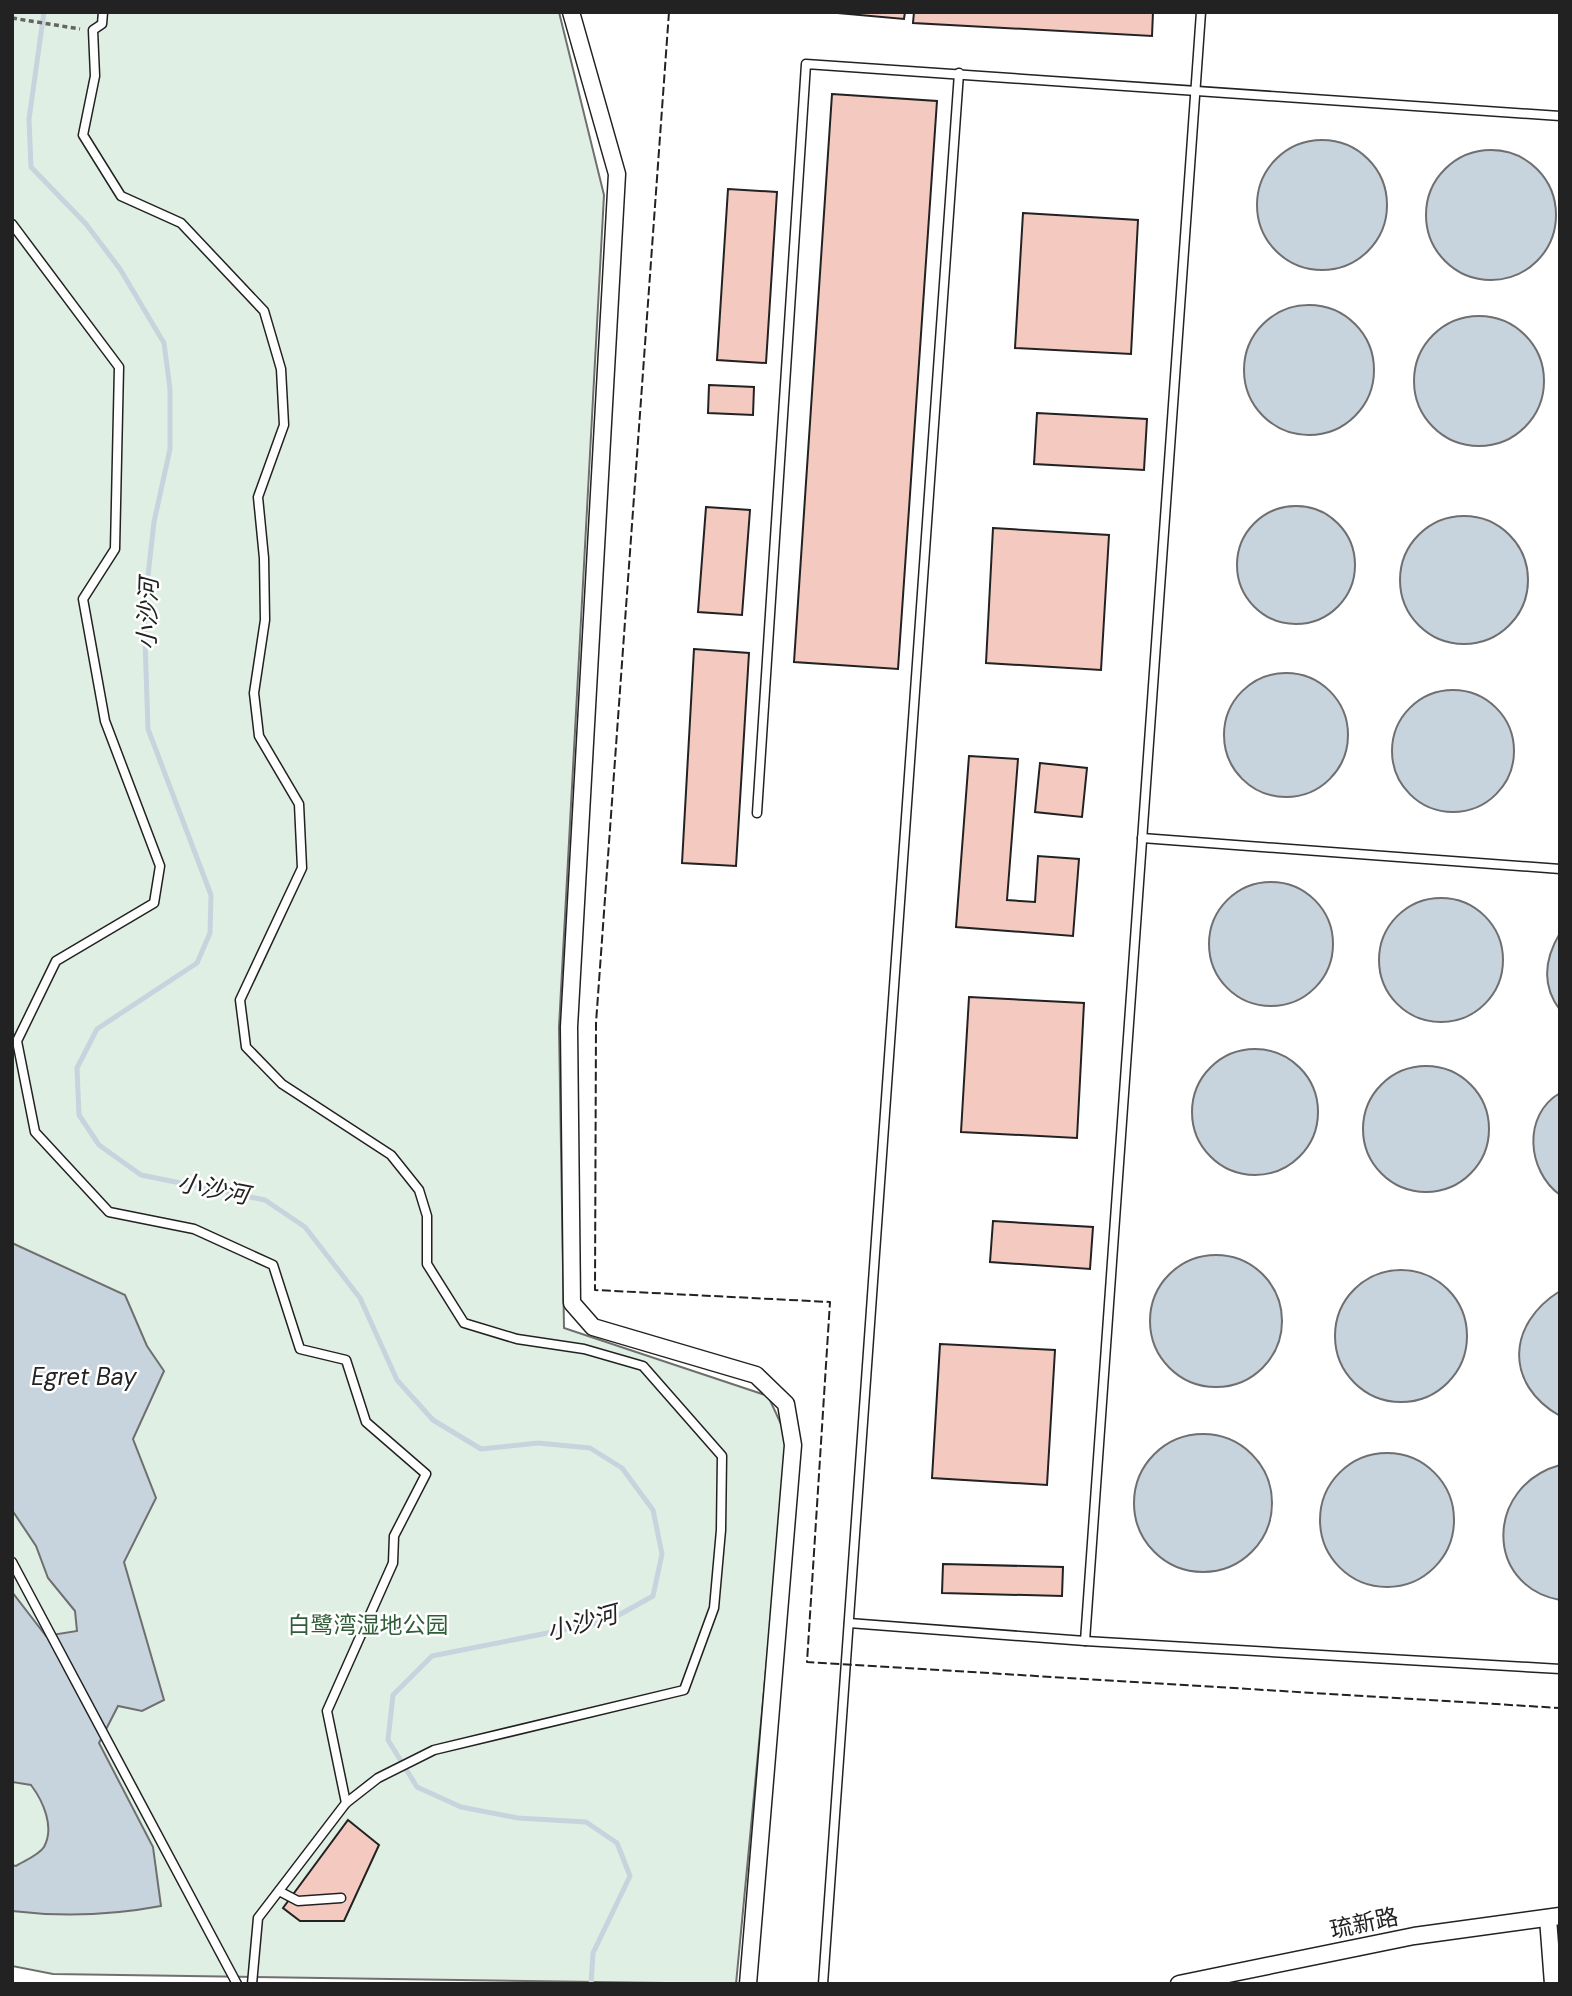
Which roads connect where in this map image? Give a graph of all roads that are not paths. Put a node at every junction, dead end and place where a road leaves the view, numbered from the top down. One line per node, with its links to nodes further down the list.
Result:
1 (103, 12): 15 (lane)
2 (571, 12): 21 (street)
3 (1201, 12): 5 (lane)
4 (959, 74): 5 (lane); 8 (lane); 12 (lane)
5 (1196, 90): 6 (lane); 9 (lane)
6 (1560, 116)
7 (12, 224): 15 (lane)
8 (757, 813)
9 (1142, 838): 10 (lane); 13 (lane)
10 (1560, 869)
11 (12, 1562): 19 (lane)
12 (849, 1623): 13 (lane); 22 (lane)
13 (1085, 1641): 14 (lane)
14 (1560, 1669)
15 (346, 1803): 16 (lane)
16 (279, 1891): 17 (lane); 20 (lane)
17 (341, 1898)
18 (1554, 1917): 23 (street, 琉新路); 24 (street)
19 (237, 1984)
20 (252, 1984)
21 (748, 1984)
22 (823, 1984)
23 (1179, 1984)
24 (1553, 1984)

